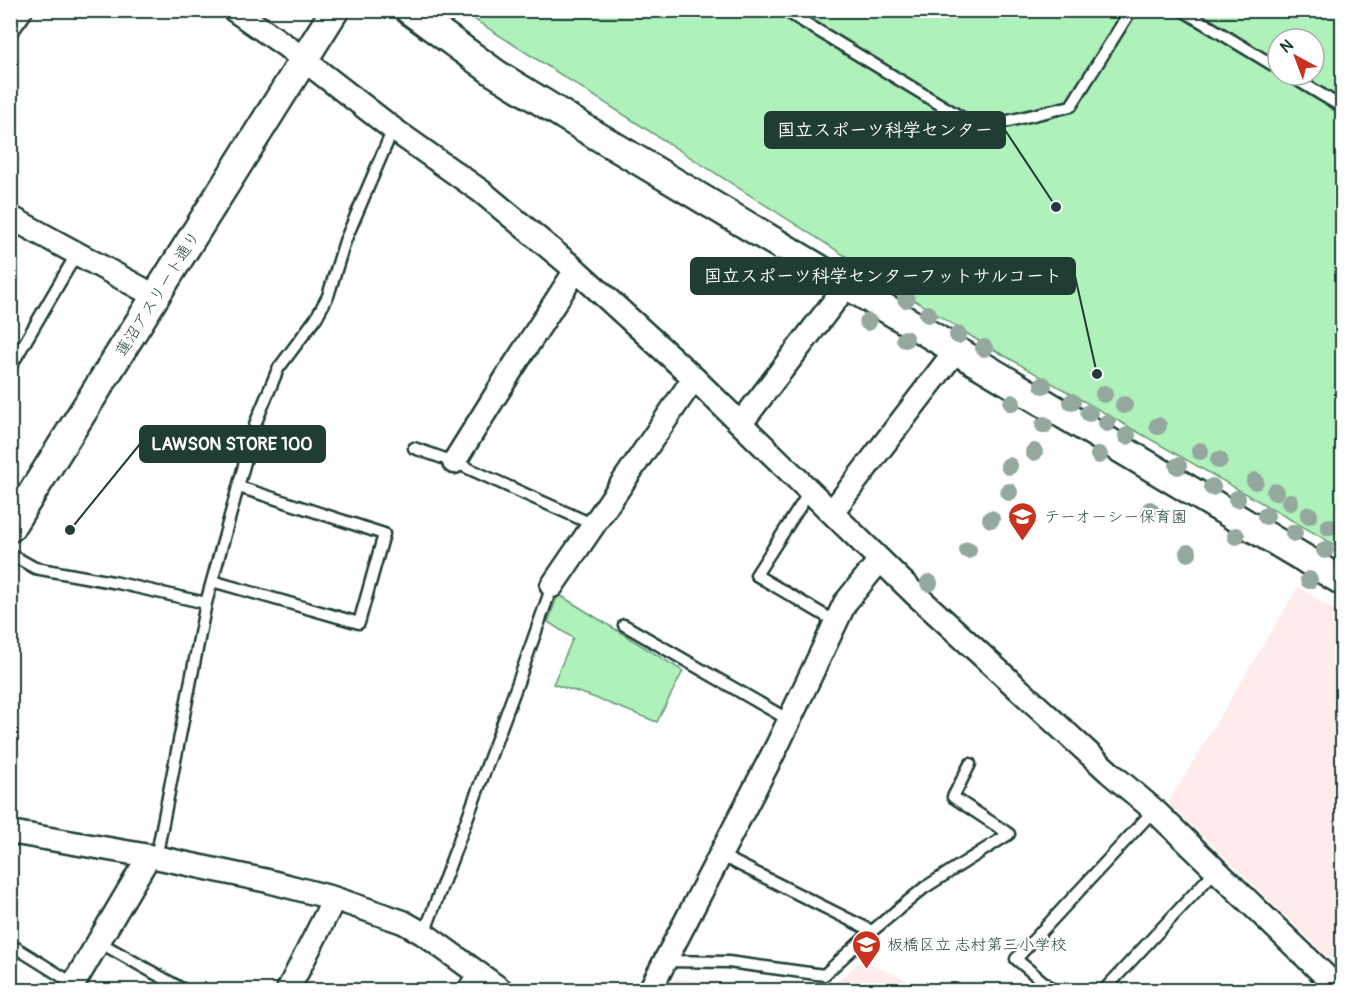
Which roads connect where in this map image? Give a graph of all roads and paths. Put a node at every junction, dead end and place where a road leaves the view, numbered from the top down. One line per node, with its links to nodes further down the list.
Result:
1 (21, 10): 8 (street)
2 (234, 10): 9 (street)
3 (335, 10): 9 (street, 蓮沼アスリート通り)
4 (409, 10): 17 (street)
5 (784, 10): 6 (lane)
6 (1131, 10)
7 (1182, 10): 10 (lane)
8 (10, 25)
9 (304, 60): 13 (street); 18 (street, 蓮沼アスリート通り)
10 (1266, 61)
11 (1309, 87): 12 (lane)
12 (1342, 107)
13 (393, 129): 16 (street); 25 (lane)
14 (10, 217): 15 (street)
15 (77, 253): 18 (street); 20 (lane)
16 (576, 270): 21 (street); 24 (street)
17 (847, 285): 19 (street); 22 (street)
18 (155, 296): 29 (street, 蓮沼アスリート通り)
19 (956, 350): 27 (street); 33 (street)
20 (10, 368)
21 (694, 378): 22 (street); 28 (street)
22 (741, 423): 26 (street)
23 (414, 448): 24 (lane)
24 (454, 462): 28 (lane)
25 (239, 487): 32 (lane); 32 (lane)
26 (810, 490): 27 (street); 36 (lane)
27 (832, 512): 31 (street)
28 (594, 525): 34 (street)
29 (10, 528)
30 (10, 554): 35 (lane)
31 (880, 560): 36 (street); 40 (street)
32 (212, 581): 35 (lane)
33 (1342, 581)
34 (552, 586): 47 (lane)
35 (206, 603): 43 (lane)
36 (836, 621): 38 (street)
37 (624, 625): 38 (lane)
38 (789, 720): 42 (street)
39 (970, 764): 46 (lane)
40 (1154, 810): 44 (street); 58 (lane)
41 (10, 832): 43 (street)
42 (720, 855): 46 (lane); 50 (street)
43 (152, 857): 45 (street); 48 (street)
44 (1216, 870): 59 (lane); 60 (street)
45 (333, 898): 47 (street); 54 (street)
46 (872, 931): 50 (lane)
47 (424, 934): 51 (street)
48 (99, 942): 52 (street); 53 (lane)
49 (10, 944): 52 (lane)
50 (665, 961): 57 (street)
51 (475, 971): 55 (lane); 56 (street)
52 (72, 987)
53 (184, 990)
54 (288, 990)
55 (462, 990)
56 (501, 990)
57 (650, 990)
58 (1053, 990)
59 (1104, 990)
60 (1340, 990)

